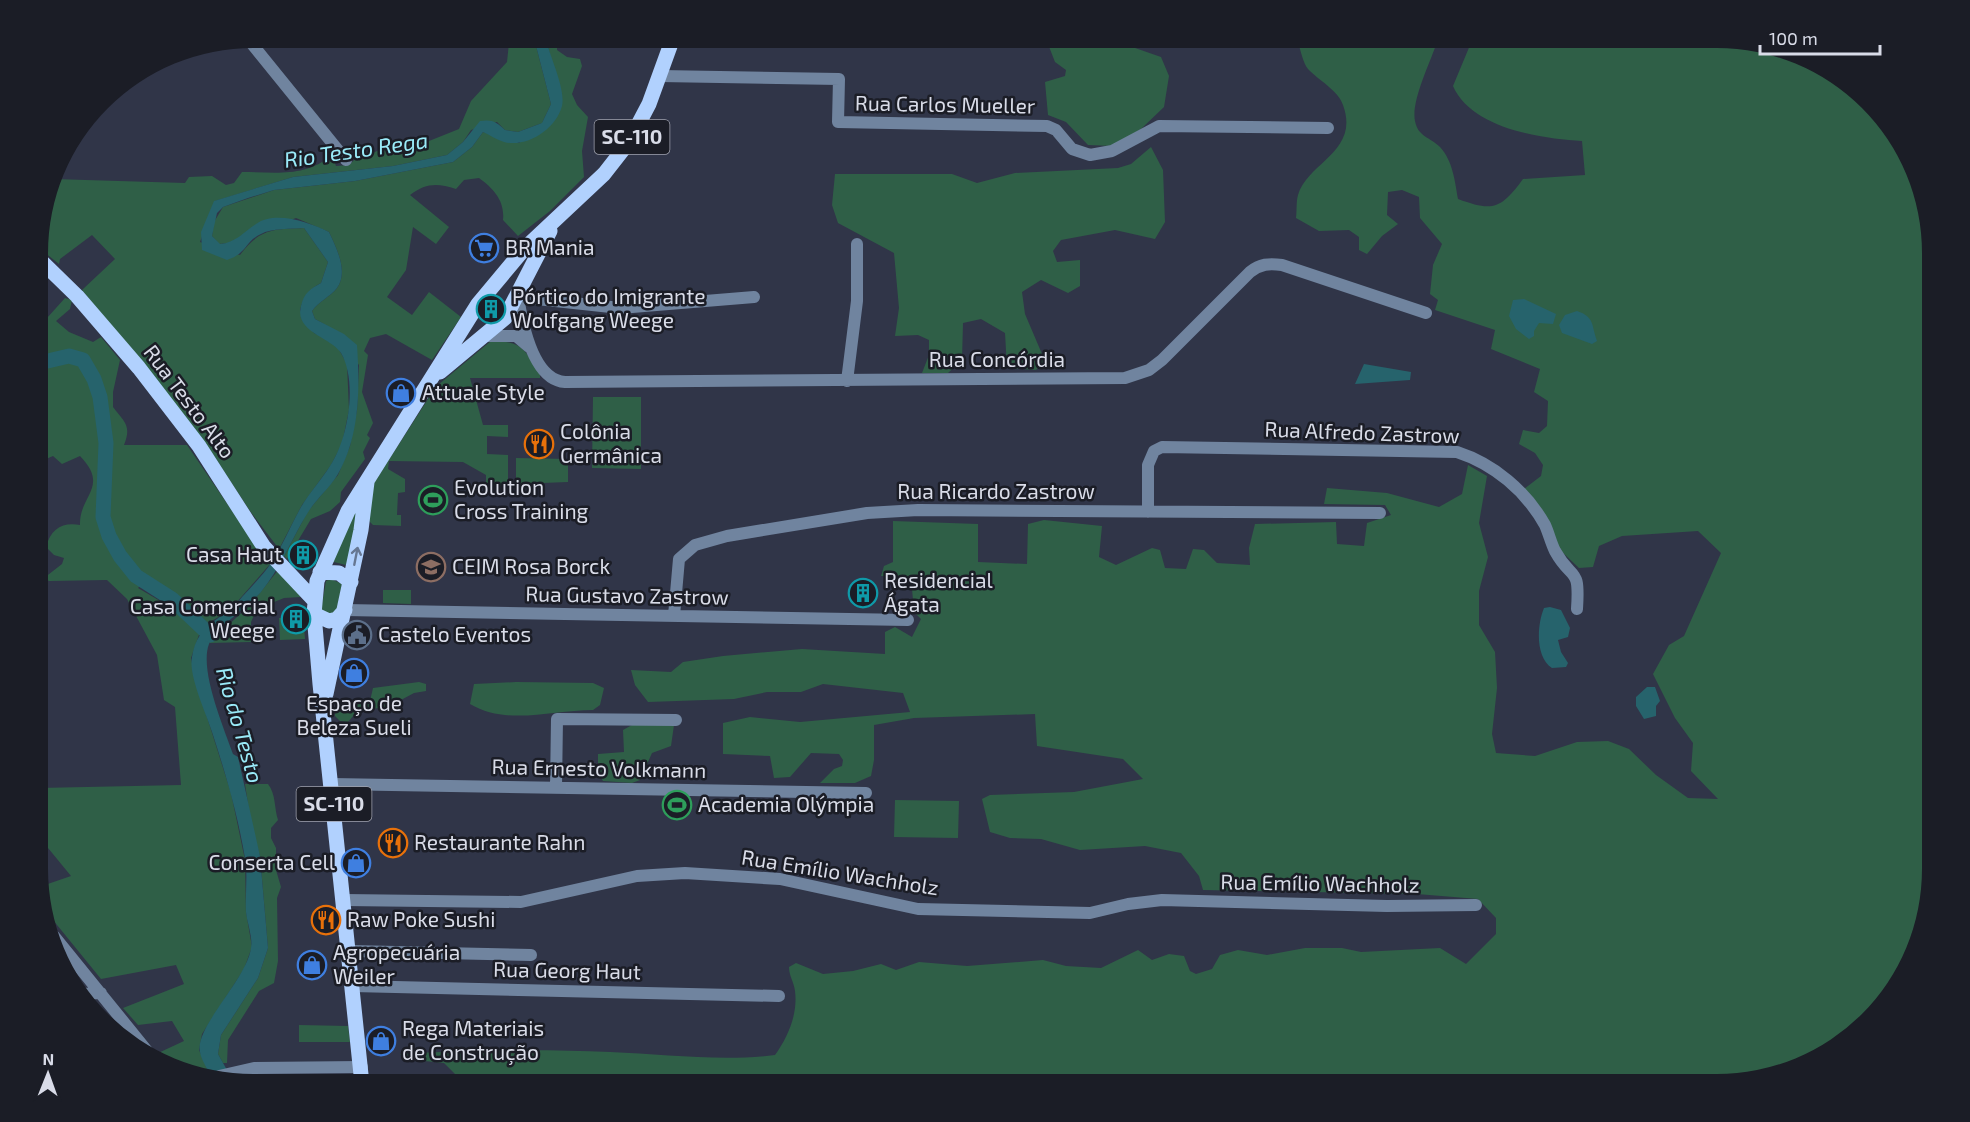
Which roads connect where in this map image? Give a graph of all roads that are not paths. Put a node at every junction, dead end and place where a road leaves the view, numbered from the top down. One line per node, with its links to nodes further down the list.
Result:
1 (255, 48): 5 (street)
2 (670, 48): 3 (main road, SC-110)
3 (660, 76): 4 (street, Rua Carlos Mueller); 6 (main road, SC-110)
4 (1328, 128)
5 (346, 160)
6 (559, 216): 9 (main road, SC-110); 10 (main road, SC-110)
7 (857, 244): 17 (street)
8 (48, 268): 22 (main road, Rua Testo Alto)
9 (496, 280): 10 (main road); 13 (main road, SC-110)
10 (518, 297): 11 (street); 14 (main road, SC-110); 15 (street, Rua Concórdia)
11 (754, 297)
12 (1426, 313): 17 (street, Rua Concórdia)
13 (466, 323): 14 (main road); 16 (main road, SC-110)
14 (485, 336): 15 (street, Rua Concórdia); 16 (main road, SC-110)
15 (532, 350): 17 (street, Rua Concórdia)
16 (430, 380): 18 (main road, SC-110)
17 (847, 381)
18 (368, 479): 21 (main road, SC-110); 23 (main road, SC-110, one-way to 18)
19 (1148, 512): 20 (street, Rua Ricardo Zastrow); 25 (street, Rua Alfredo Zastrow); 27 (street, Rua Ricardo Zastrow)
20 (1380, 513)
21 (319, 576): 22 (main road); 23 (main road); 24 (main road, SC-110)
22 (294, 578): 24 (main road, Rua Testo Alto)
23 (351, 582): 26 (main road, SC-110)
24 (314, 607): 26 (main road); 29 (main road, SC-110)
25 (1577, 609)
26 (345, 610): 27 (street, Rua Gustavo Zastrow); 29 (main road, SC-110)
27 (674, 616): 28 (street, Rua Gustavo Zastrow)
28 (908, 620)
29 (324, 708): 31 (main road, SC-110)
30 (676, 720): 32 (street)
31 (332, 784): 32 (street, Rua Ernesto Volkmann); 34 (main road, SC-110)
32 (556, 788): 33 (street, Rua Ernesto Volkmann)
33 (866, 794)
34 (344, 900): 35 (street, Rua Emílio Wachholz); 36 (main road, SC-110)
35 (1476, 905)
36 (350, 951): 37 (street); 39 (main road, SC-110)
37 (531, 955)
38 (70, 960): 41 (street)
39 (353, 986): 42 (street, Rua Georg Haut); 44 (main road, SC-110)
40 (91, 993): 41 (street)
41 (101, 993): 43 (street)
42 (779, 996)
43 (136, 1036)
44 (362, 1067): 45 (street); 46 (main road, SC-110)
45 (232, 1072)
46 (362, 1074)

